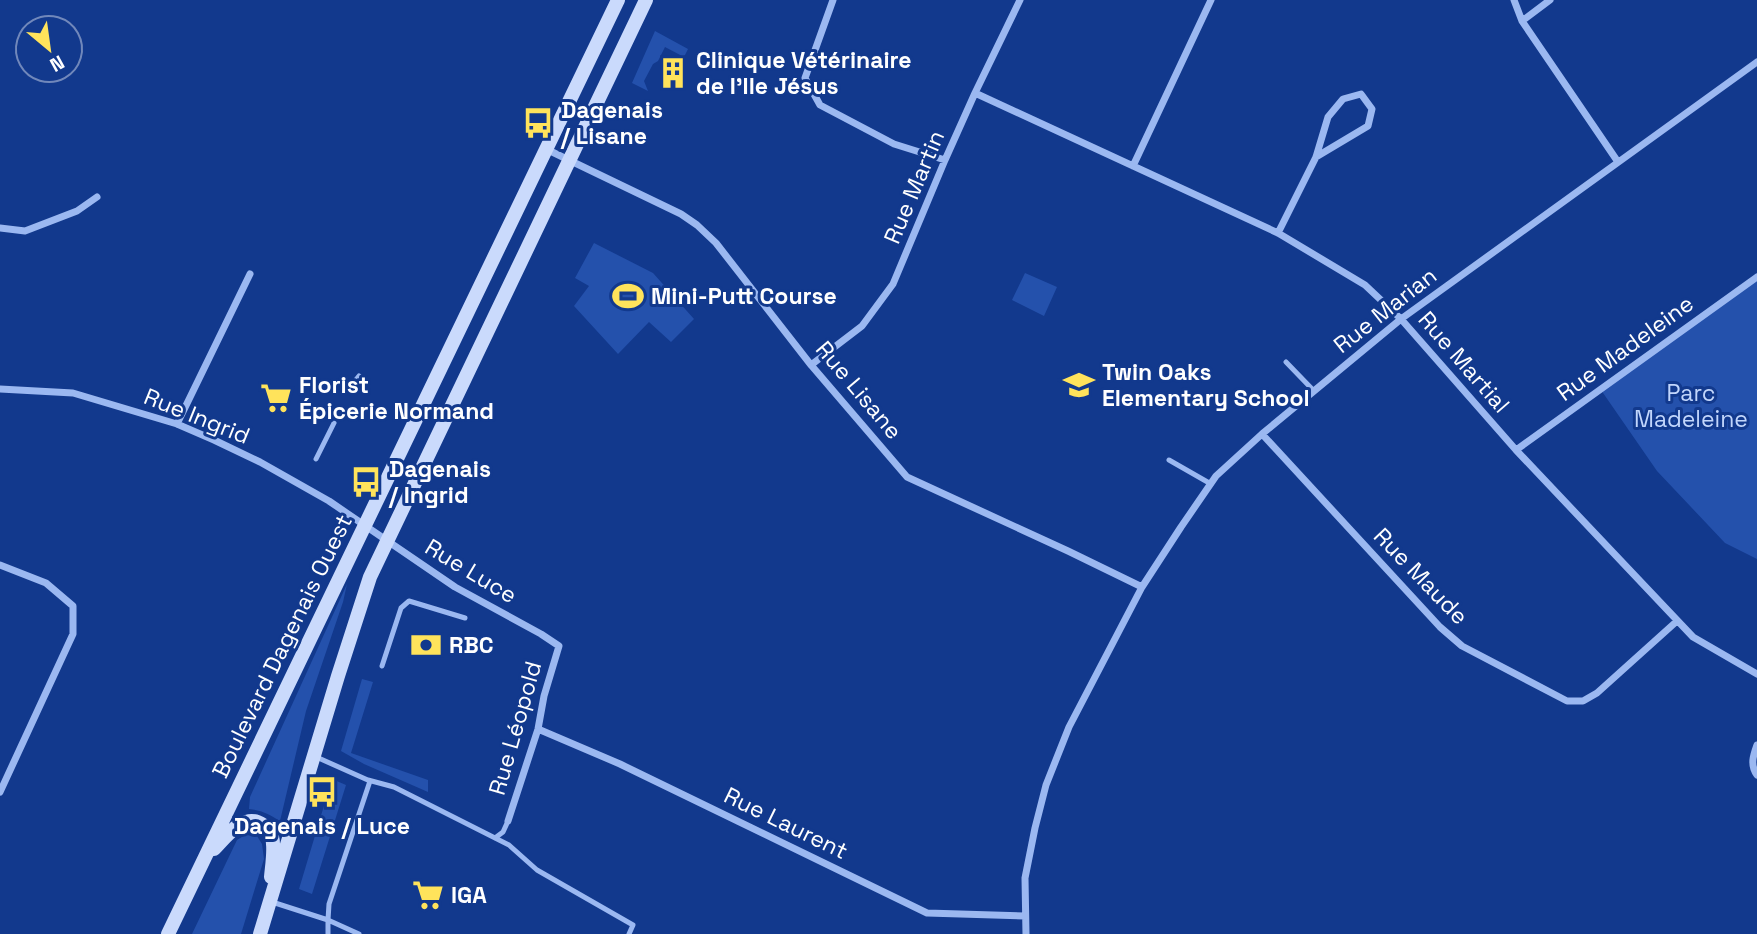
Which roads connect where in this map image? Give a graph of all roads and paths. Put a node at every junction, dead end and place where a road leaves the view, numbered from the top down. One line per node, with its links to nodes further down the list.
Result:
1 (618, 0): 11 (main road, Boulevard Dagenais Ouest)
2 (646, 0): 13 (main road)
3 (833, 0): 14 (street)
4 (1020, 0): 10 (street, Rue Martin)
5 (1211, 0): 16 (street)
6 (1514, 0): 8 (street)
7 (1550, 0): 8 (street)
8 (1522, 21): 15 (street)
9 (1757, 62): 15 (street, Rue Marian)
10 (975, 93): 14 (street, Rue Martin); 16 (street, Rue Martial)
11 (546, 149): 13 (street, Rue Lisane); 36 (main road, Boulevard Dagenais Ouest)
12 (1316, 157): 12 (street); 19 (street)
13 (569, 160): 24 (street, Rue Lisane); 37 (main road)
14 (945, 160): 24 (street, Rue Martin)
15 (1618, 162): 22 (street, Rue Marian)
16 (1133, 166): 19 (street, Rue Martial)
17 (97, 197): 18 (street)
18 (0, 228)
19 (1278, 233): 22 (street, Rue Martial)
20 (250, 274): 30 (street)
21 (1757, 277): 32 (street, Rue Madeleine)
22 (1401, 319): 28 (street, Rue Marian); 32 (street, Rue Martial)
23 (1286, 362): 28 (lane)
24 (811, 365): 39 (street, Rue Lisane)
25 (359, 376): 26 (lane)
26 (350, 387)
27 (0, 389): 30 (street, Rue Ingrid)
28 (1314, 391): 31 (street, Rue Marian)
29 (334, 423): 33 (lane)
30 (177, 424): 36 (street, Rue Ingrid)
31 (1262, 434): 35 (street, Rue Marian); 41 (street, Rue Maude)
32 (1516, 450): 41 (street, Rue Martial)
33 (316, 459)
34 (1170, 460): 35 (lane)
35 (1211, 484): 39 (street, Rue Marian)
36 (365, 525): 37 (street, Rue Luce); 53 (main road, Boulevard Dagenais Ouest)
37 (387, 540): 42 (street, Rue Luce); 47 (main road)
38 (0, 565): 50 (street)
39 (1142, 587): 55 (street, Rue Marian)
40 (466, 618): 43 (lane)
41 (1677, 621): 44 (street, Rue Martial)
42 (559, 646): 45 (street, Rue Léopold)
43 (382, 666)
44 (1757, 674)
45 (537, 729): 51 (street, Rue Léopold); 55 (street, Rue Laurent)
46 (1757, 745): 48 (street)
47 (314, 756): 49 (lane); 54 (main road)
48 (1757, 775)
49 (368, 780): 52 (lane); 56 (lane)
50 (0, 792)
51 (508, 821): 52 (lane)
52 (495, 838): 61 (lane)
53 (206, 858): 54 (main road); 57 (main road, Boulevard Dagenais Ouest)
54 (270, 901): 56 (lane); 58 (main road)
55 (1025, 916): 62 (street, Rue Marian)
56 (328, 920): 59 (lane); 60 (lane)
57 (168, 934)
58 (260, 934)
59 (328, 934)
60 (359, 934)
61 (629, 934)
62 (1026, 934)

